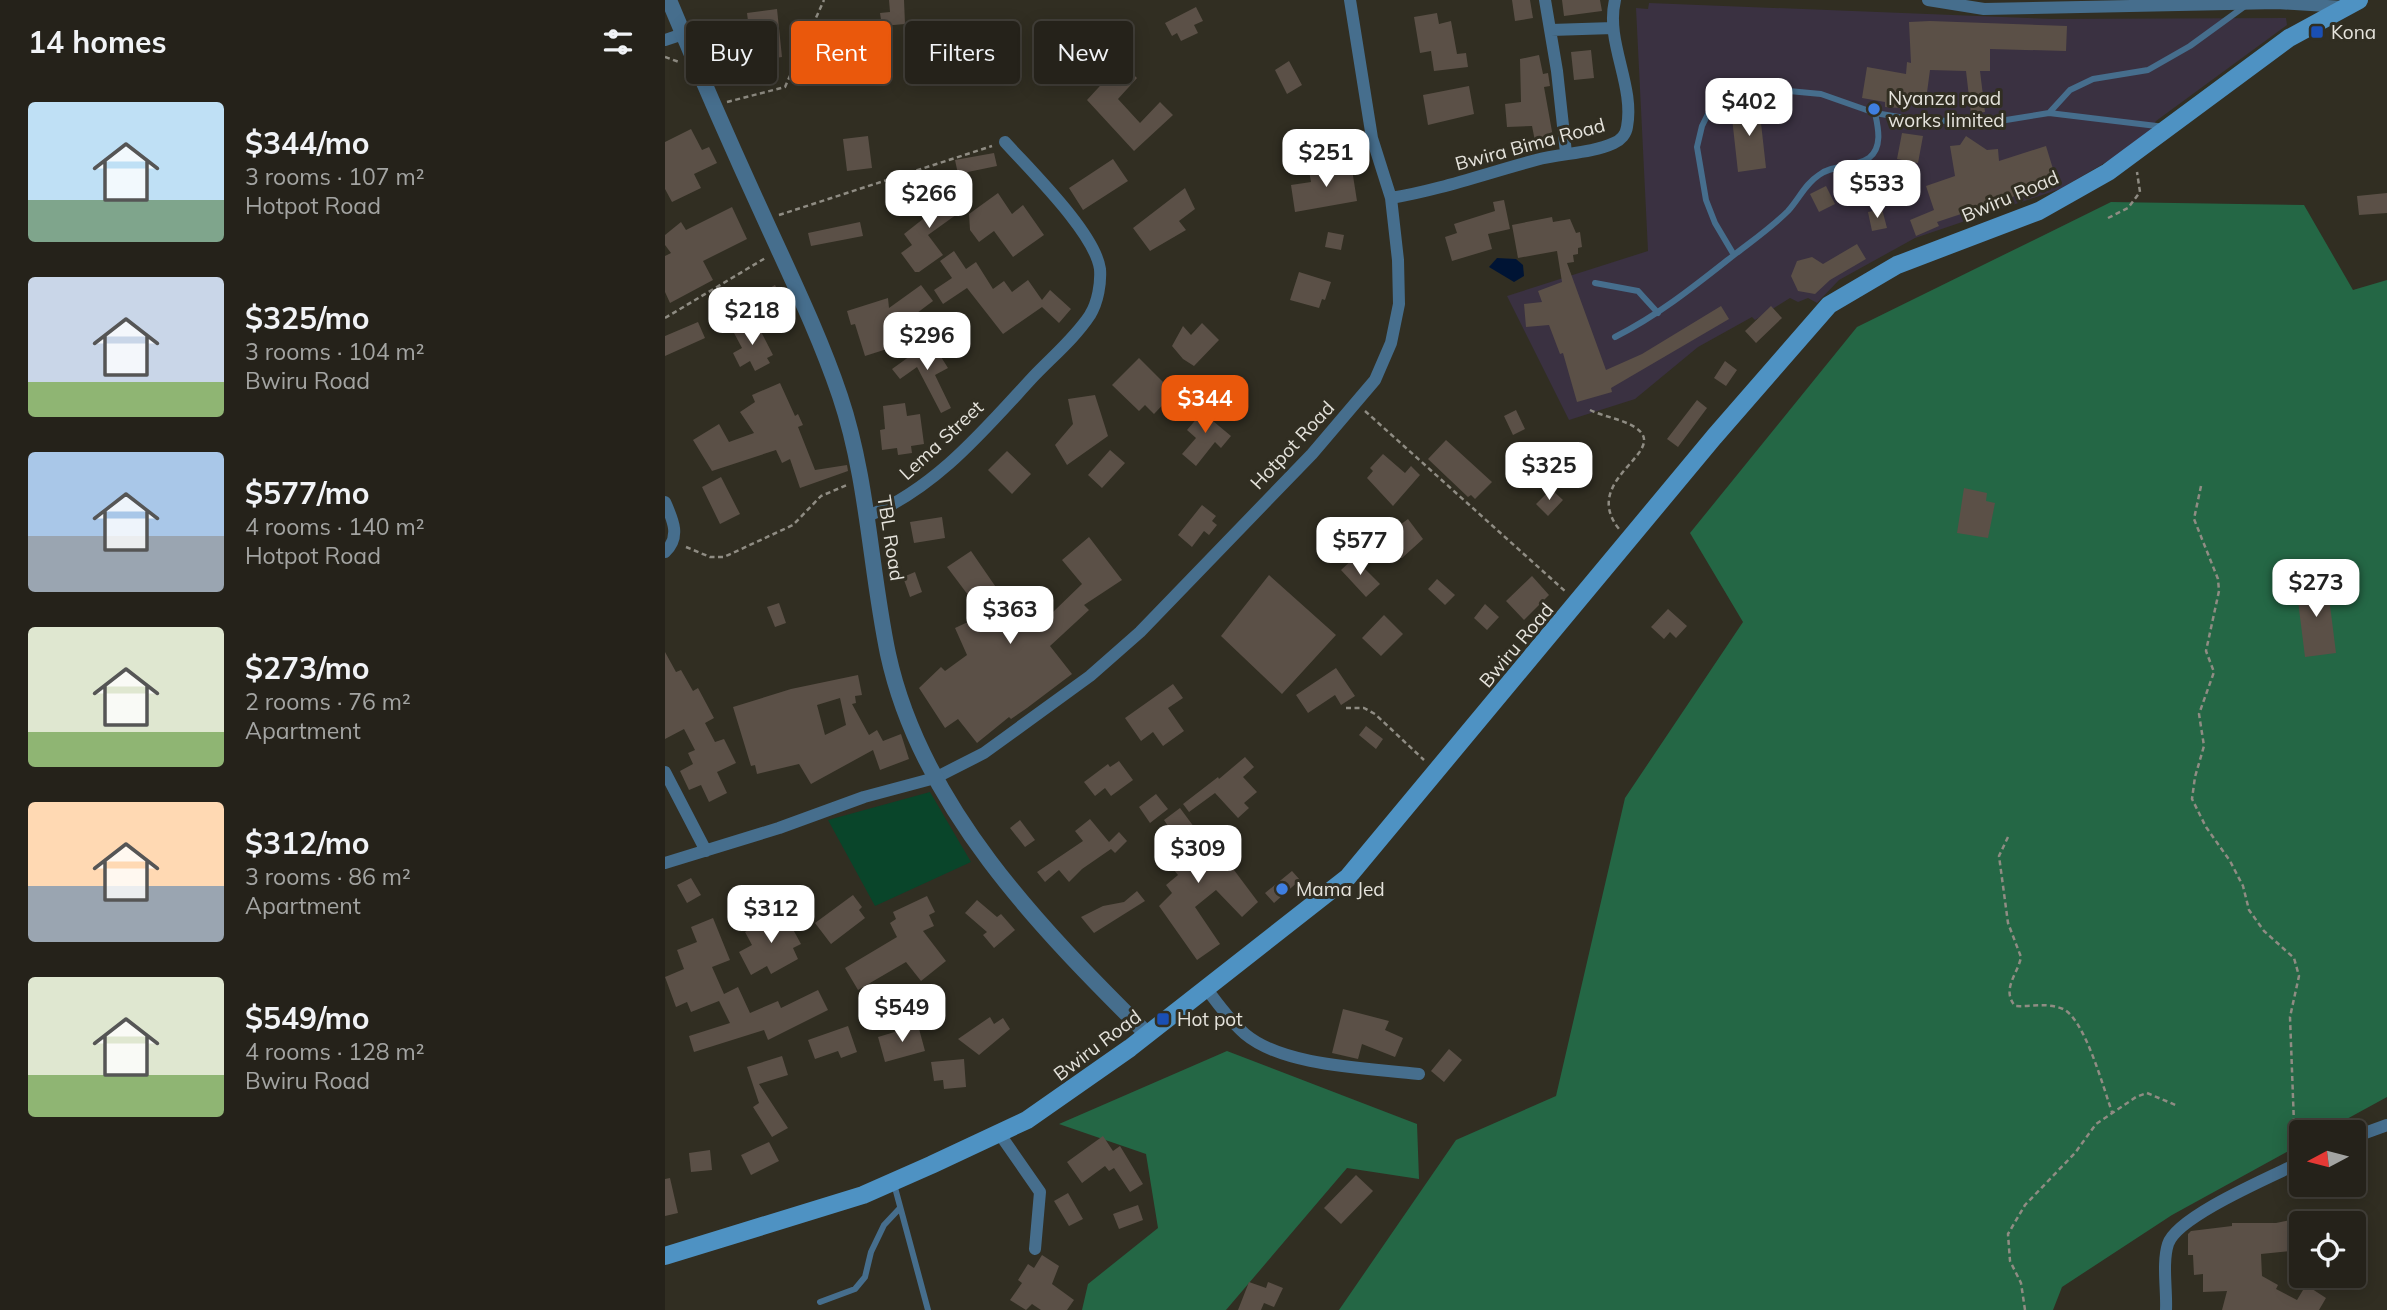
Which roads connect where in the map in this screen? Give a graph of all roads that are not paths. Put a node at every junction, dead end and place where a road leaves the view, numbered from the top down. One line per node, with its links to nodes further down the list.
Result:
1 (669, 0): 10 (street, TBL Road)
2 (1350, 0): 17 (street, Hotpot Road)
3 (1545, 0): 9 (street)
4 (1615, 0): 8 (street, Bwira Bima Road)
5 (1928, 0): 7 (street)
6 (2352, 3): 7 (street); 14 (main road, Bwiru Road)
7 (2248, 4): 13 (lane)
8 (1613, 28): 9 (street); 16 (street, Bwira Bima Road)
9 (1551, 30): 16 (street)
10 (683, 34): 11 (street); 23 (street, TBL Road)
11 (665, 40)
12 (1875, 113): 13 (lane); 18 (lane); 18 (lane)
13 (2049, 113): 14 (lane)
14 (2170, 127): 29 (main road, Bwiru Road)
15 (1005, 142): 23 (street, Lema Street)
16 (1566, 153): 17 (street, Bwira Bima Road)
17 (1391, 198): 26 (street, Hotpot Road)
18 (1734, 255): 20 (lane)
19 (1595, 283): 20 (lane)
20 (1658, 313): 21 (lane)
21 (1615, 337)
22 (665, 502): 24 (street)
23 (868, 516): 26 (street, TBL Road)
24 (669, 547)
25 (665, 772): 27 (street)
26 (935, 778): 27 (street, Hotpot Road); 30 (street, TBL Road)
27 (706, 850): 28 (street, Hotpot Road)
28 (665, 863)
29 (1206, 988): 30 (main road, Bwiru Road); 31 (street)
30 (1147, 1034): 33 (main road, Bwiru Road)
31 (1419, 1074)
32 (2387, 1125): 34 (street)
33 (999, 1133): 36 (main road, Bwiru Road); 38 (street)
34 (2366, 1133)
35 (2289, 1168): 42 (street)
36 (893, 1182): 37 (lane); 39 (main road, Bwiru Road)
37 (900, 1208): 40 (lane); 41 (lane)
38 (1035, 1248)
39 (665, 1256)
40 (820, 1302)
41 (928, 1310)
42 (2166, 1310)

